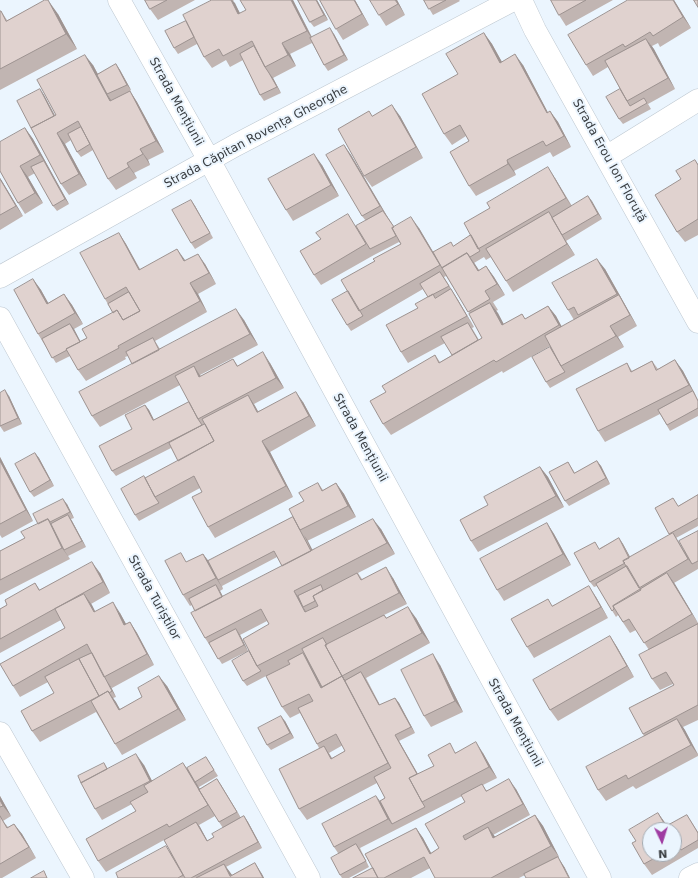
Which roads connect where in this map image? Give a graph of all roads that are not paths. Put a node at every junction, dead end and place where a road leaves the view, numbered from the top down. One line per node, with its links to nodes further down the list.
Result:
1 (119, 0): 6 (street, Strada Mențiunii)
2 (513, 0): 6 (street, Strada Căpitan Rovența Gheorghe)
3 (521, 0): 5 (street, Strada Erou Ion Floruță)
4 (698, 100): 5 (street)
5 (606, 158): 9 (street, Strada Erou Ion Floruță)
6 (209, 160): 7 (street, Strada Căpitan Rovența Gheorghe); 14 (street, Strada Mențiunii)
7 (0, 277)
8 (0, 318): 13 (street, Strada Turiștilor)
9 (698, 322)
10 (0, 733): 12 (street)
11 (698, 874): 15 (street)
12 (83, 878)
13 (309, 878)
14 (600, 878)
15 (690, 878)

